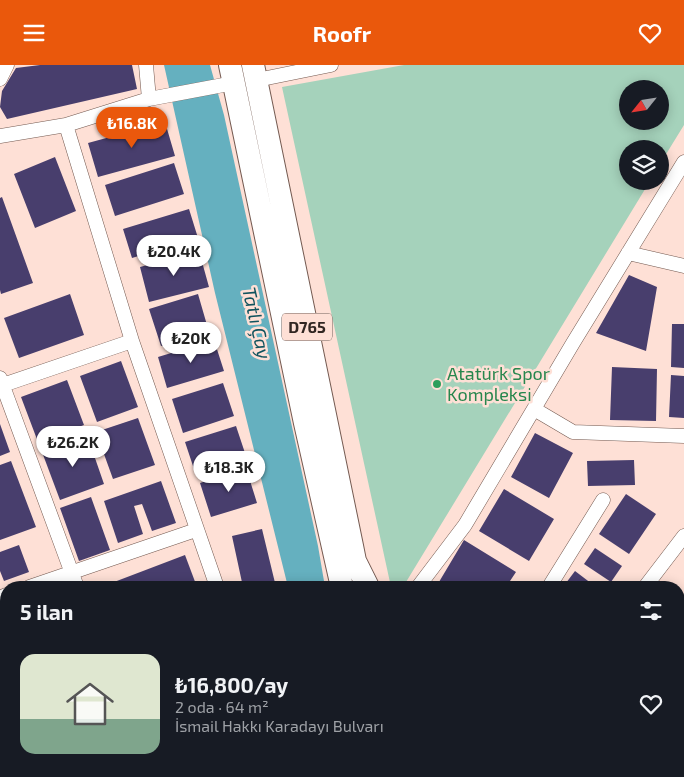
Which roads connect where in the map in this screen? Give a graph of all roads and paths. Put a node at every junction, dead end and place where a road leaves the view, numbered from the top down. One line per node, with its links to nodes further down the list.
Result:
1 (7, 65): 6 (street)
2 (146, 65): 7 (street)
3 (331, 65): 4 (street)
4 (255, 72): 25 (highway, D765)
5 (229, 78): 7 (street); 24 (highway, D765)
6 (0, 79)
7 (149, 99): 8 (street)
8 (66, 125): 9 (street); 13 (street)
9 (0, 136)
10 (684, 161): 11 (street)
11 (628, 253): 12 (street); 15 (street)
12 (684, 266)
13 (132, 341): 14 (street); 18 (street)
14 (1, 383): 20 (street)
15 (534, 409): 16 (street); 26 (street)
16 (684, 436)
17 (603, 500): 27 (street)
18 (196, 530): 20 (street); 23 (street)
19 (684, 536): 28 (street)
20 (71, 572): 21 (street); 22 (street)
21 (46, 581)
22 (75, 581)
23 (215, 581)
24 (341, 581)
25 (365, 581)
26 (423, 581)
27 (553, 581)
28 (650, 581)

